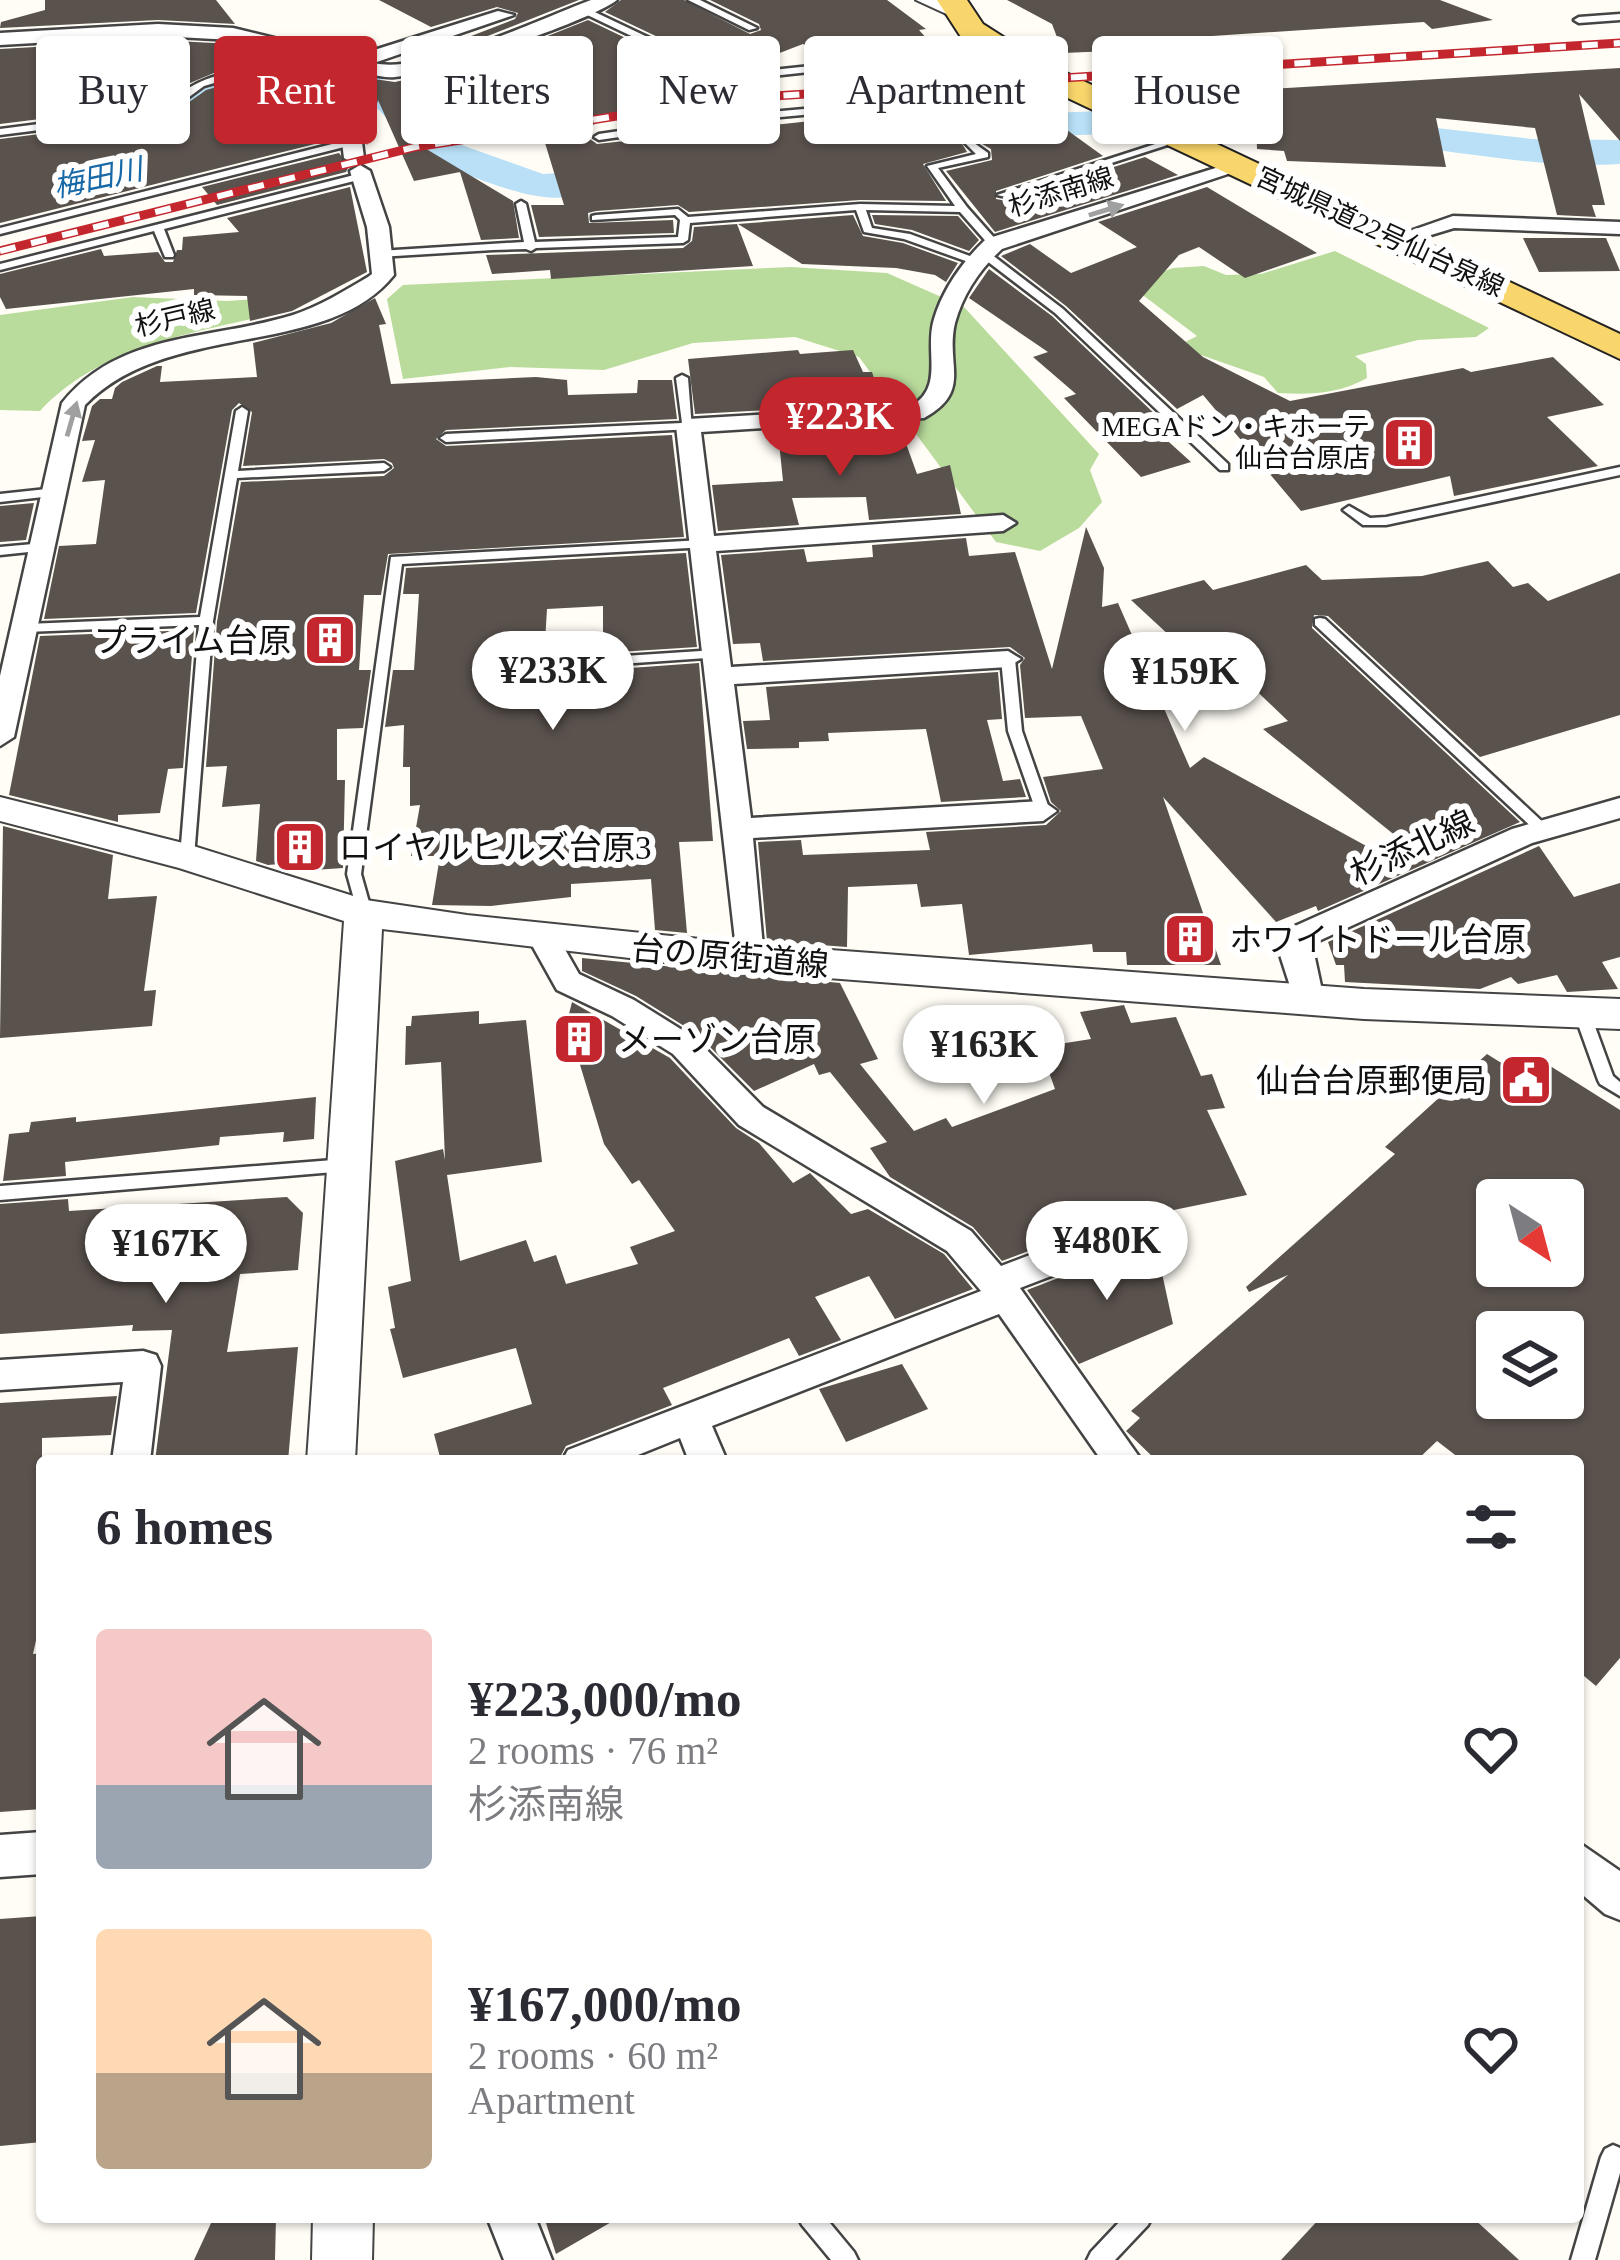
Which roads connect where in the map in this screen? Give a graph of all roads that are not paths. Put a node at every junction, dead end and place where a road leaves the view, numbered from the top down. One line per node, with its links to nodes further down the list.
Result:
1 (548, 0): 14 (street)
2 (608, 0): 5 (street)
3 (693, 0): 8 (lane)
4 (944, 3): 12 (main road, 宮城県道22号仙台泉線)
5 (582, 9): 10 (street); 11 (lane)
6 (1620, 17): 7 (lane)
7 (1579, 20)
8 (752, 28)
9 (237, 36): 13 (street)
10 (514, 36)
11 (638, 36)
12 (983, 36)
13 (0, 39)
14 (377, 60)
15 (214, 78): 19 (lane)
16 (1068, 86): 17 (main road, 宮城県道22号仙台泉線)
17 (1071, 88): 18 (main road, 宮城県道22号仙台泉線); 20 (lane)
18 (1092, 98)
19 (0, 132)
20 (599, 137)
21 (352, 144): 25 (street)
22 (971, 144): 30 (lane)
23 (1143, 144): 27 (lane)
24 (1192, 144): 26 (main road, 宮城県道22号仙台泉線)
25 (357, 162): 33 (lane); 35 (lane); 39 (street)
26 (1242, 166): 36 (main road, 宮城県道22号仙台泉線); 38 (street, 杉添南線, one-way to 26)
27 (1002, 196)
28 (521, 204): 37 (lane)
29 (860, 207): 30 (lane); 32 (lane); 38 (lane)
30 (963, 209): 38 (lane)
31 (596, 218): 32 (lane)
32 (685, 220): 37 (lane)
33 (158, 227): 40 (lane); 41 (lane)
34 (1620, 228): 36 (street)
35 (0, 231)
36 (1398, 239): 42 (main road, 宮城県道22号仙台泉線)
37 (531, 248): 39 (lane)
38 (984, 253): 45 (street); 48 (lane)
39 (379, 254): 51 (street, 杉戸線, one-way to 39)
40 (169, 255)
41 (0, 267)
42 (1620, 348)
43 (682, 378): 45 (lane)
44 (242, 411): 50 (lane)
45 (688, 425): 46 (lane); 55 (street)
46 (446, 438)
47 (384, 467): 50 (lane)
48 (1224, 467)
49 (1618, 471): 53 (lane)
50 (232, 475): 58 (lane)
51 (56, 492): 52 (lane); 56 (street, 杉戸線)
52 (0, 498)
53 (1349, 510)
54 (1003, 523): 55 (street)
55 (703, 544): 63 (street); 71 (lane)
56 (44, 547): 57 (lane); 60 (street, 杉戸線)
57 (0, 551)
58 (206, 621): 60 (lane); 70 (lane)
59 (1320, 622): 69 (lane)
60 (26, 628): 64 (street, 杉戸線)
61 (1009, 659): 63 (street); 67 (lane)
62 (548, 665): 63 (lane)
63 (718, 665): 68 (street)
64 (0, 737)
65 (1620, 808): 69 (street, 杉添北線)
66 (0, 809): 70 (street, 台の原街道線)
67 (1043, 811): 68 (street)
68 (738, 829): 73 (street)
69 (1542, 829): 74 (street, 杉添北線)
70 (187, 857): 71 (street, 台の原街道線)
71 (364, 913): 72 (street, 台の原街道線); 77 (street)
72 (543, 938): 73 (street, 台の原街道線); 80 (street)
73 (749, 958): 74 (street, 台の原街道線)
74 (1309, 1000): 75 (street, 台の原街道線)
75 (1601, 1013): 76 (lane)
76 (1620, 1090)
77 (346, 1165): 78 (lane); 84 (street)
78 (0, 1193)
79 (1144, 1226): 80 (street)
80 (1001, 1289): 82 (street); 87 (street)
81 (0, 1375): 83 (street)
82 (690, 1418): 85 (street); 86 (street)
83 (132, 1455)
84 (331, 1455)
85 (596, 1455)
86 (705, 1455)
87 (1119, 1455)
88 (36, 1853): 89 (street)
89 (0, 1856)
90 (1584, 1868): 91 (street)
91 (1620, 1899)
92 (1613, 2157): 101 (lane)
93 (344, 2223): 97 (street)
94 (513, 2223): 98 (street)
95 (815, 2223): 99 (lane)
96 (1134, 2223): 100 (lane)
97 (342, 2260)
98 (528, 2260)
99 (846, 2260)
100 (1099, 2260)
101 (1583, 2260)

